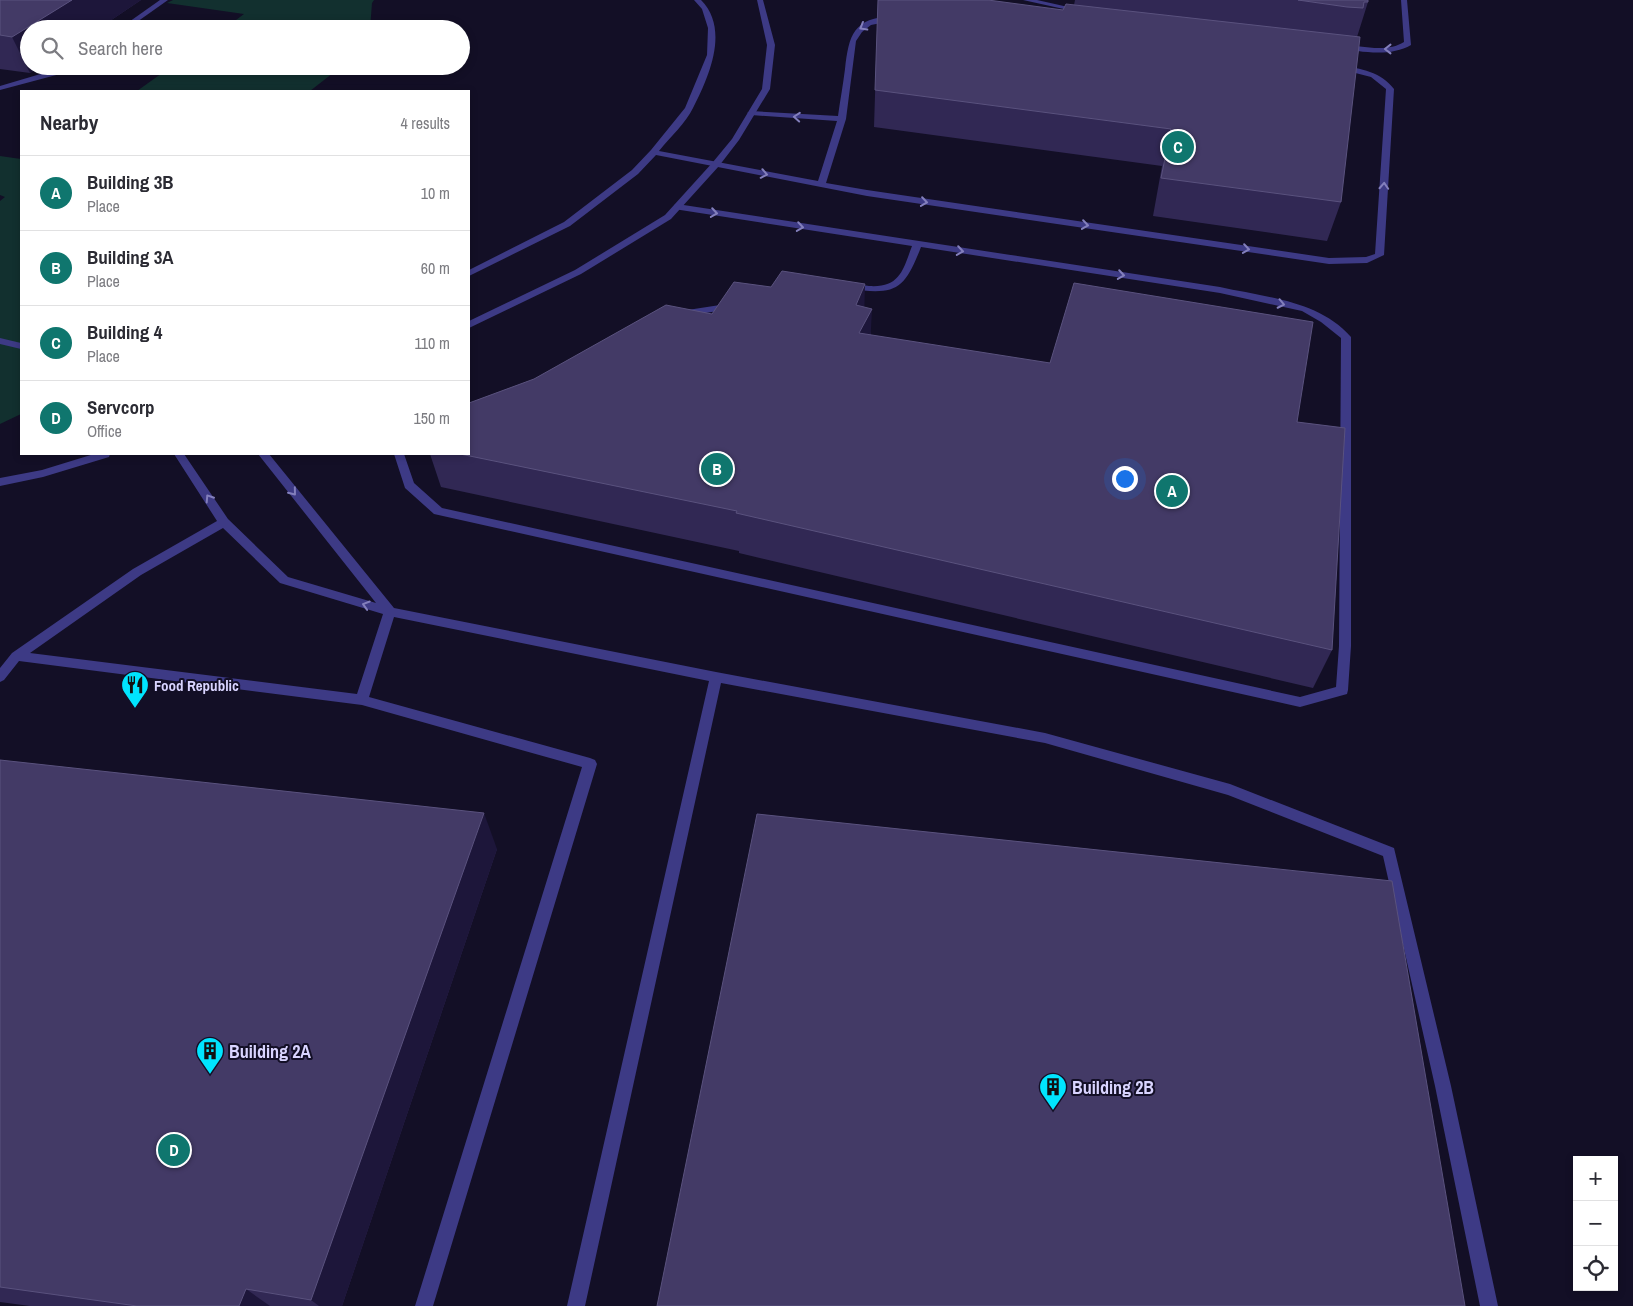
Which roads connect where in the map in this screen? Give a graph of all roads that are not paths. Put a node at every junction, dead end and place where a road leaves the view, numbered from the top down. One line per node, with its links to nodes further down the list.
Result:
1 (165, 0): 8 (street)
2 (697, 0): 15 (street)
3 (760, 0): 13 (street)
4 (1026, 0): 6 (street)
5 (1404, 0): 9 (street, one-way to 9)
6 (1094, 13)
7 (901, 18): 14 (street, one-way to 14)
8 (135, 20)
9 (1336, 46)
10 (1326, 66): 17 (street, one-way to 10)
11 (46, 75): 12 (street)
12 (0, 88)
13 (751, 113): 14 (street, one-way to 13); 16 (street)
14 (842, 120): 17 (street)
15 (654, 152): 16 (street); 20 (street)
16 (716, 164): 17 (street, one-way to 17); 18 (street)
17 (821, 184)
18 (677, 207): 19 (street, one-way to 19); 24 (street)
19 (917, 245): 21 (street); 30 (street, one-way to 30)
20 (470, 273)
21 (841, 285)
22 (741, 305): 23 (street)
23 (669, 316)
24 (470, 325)
25 (0, 341): 26 (street)
26 (20, 346)
27 (102, 455): 31 (street)
28 (180, 455): 32 (street, one-way to 28)
29 (263, 455): 33 (street, one-way to 33)
30 (399, 455)
31 (0, 482)
32 (224, 522): 33 (street, one-way to 32); 34 (street)
33 (390, 612): 36 (street); 37 (street)
34 (16, 656): 35 (street); 37 (street)
35 (0, 677)
36 (716, 677): 39 (street); 40 (street)
37 (362, 700): 38 (street)
38 (424, 1306)
39 (576, 1306)
40 (1489, 1306)

